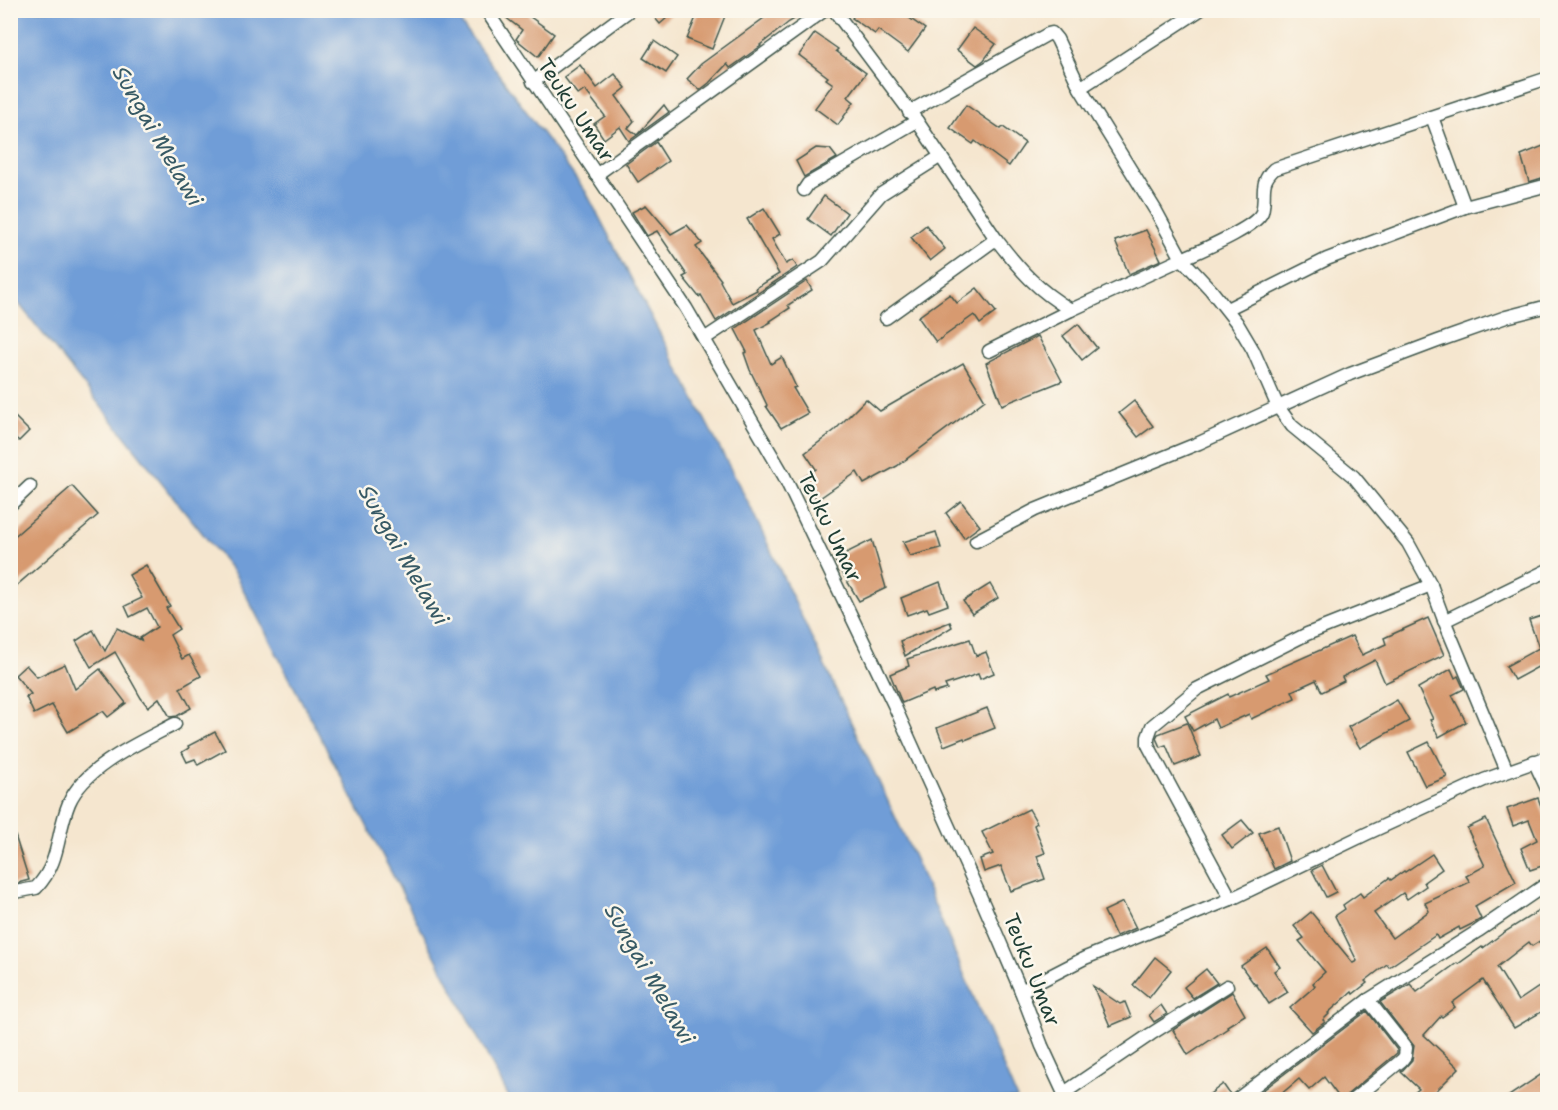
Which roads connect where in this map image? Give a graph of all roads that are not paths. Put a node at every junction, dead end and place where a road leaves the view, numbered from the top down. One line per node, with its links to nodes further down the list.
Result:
1 (486, 10): 7 (street, Teuku Umar)
2 (630, 10): 7 (street)
3 (825, 10): 12 (street)
4 (834, 10): 9 (street)
5 (1200, 10): 8 (street)
6 (1548, 78): 10 (street)
7 (533, 82): 12 (street, Teuku Umar)
8 (1080, 88): 9 (street); 17 (street)
9 (913, 116): 11 (street); 14 (street)
10 (1432, 117): 15 (street); 17 (street)
11 (941, 156): 16 (street); 22 (street)
12 (596, 175): 22 (street, Teuku Umar)
13 (1548, 185): 15 (street)
14 (804, 190)
15 (1465, 207): 19 (street)
16 (996, 239): 20 (street); 21 (street)
17 (1182, 259): 19 (street); 20 (street)
18 (1548, 306): 24 (street)
19 (1227, 309): 24 (street)
20 (1071, 310): 23 (street)
21 (886, 318)
22 (704, 339): 40 (street, Teuku Umar)
23 (989, 351)
24 (1278, 407): 27 (street); 29 (street)
25 (30, 486): 26 (street)
26 (10, 505)
27 (976, 541)
28 (1548, 570): 30 (street)
29 (1431, 585): 30 (street); 38 (street)
30 (1444, 621): 34 (street)
31 (175, 724): 37 (street)
32 (1548, 757): 33 (street)
33 (1534, 761): 34 (street); 35 (street)
34 (1507, 771): 38 (street)
35 (1548, 791)
36 (1548, 884): 41 (street)
37 (10, 893)
38 (1231, 899): 40 (street)
39 (1227, 986): 42 (street)
40 (1021, 991): 42 (street, Teuku Umar)
41 (1368, 1000): 43 (street); 44 (street)
42 (1065, 1096)
43 (1236, 1100)
44 (1353, 1100)

